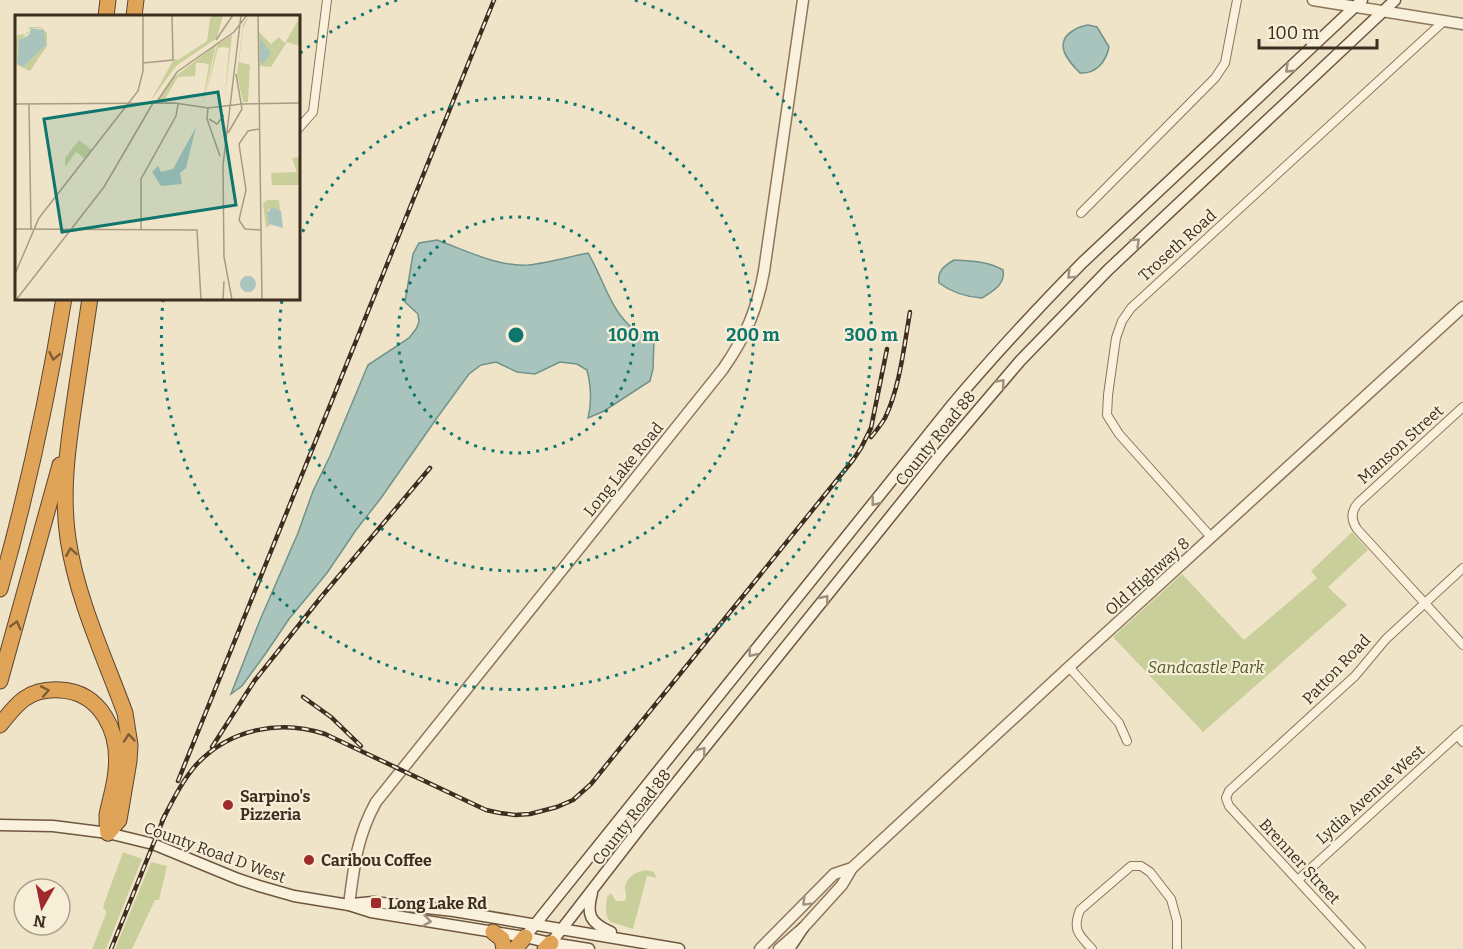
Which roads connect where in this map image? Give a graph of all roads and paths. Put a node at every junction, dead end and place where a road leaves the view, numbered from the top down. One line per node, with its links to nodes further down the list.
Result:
1 (108, 0): 10 (highway)
2 (136, 0): 11 (highway)
3 (327, 0): 14 (street)
4 (802, 0): 39 (main road, Long Lake Road)
5 (1237, 0): 15 (street)
6 (1313, 0): 8 (main road)
7 (1395, 0): 9 (main road, County Road 88)
8 (1358, 3): 9 (main road); 40 (main road, County Road 88, one-way to 40)
9 (1383, 11): 12 (main road); 38 (main road, County Road 88, one-way to 9)
10 (106, 15)
11 (134, 15)
12 (1444, 21): 13 (main road); 22 (street, Troseth Road)
13 (1463, 24)
14 (300, 127)
15 (1082, 213)
16 (64, 300): 20 (highway, one-way to 20)
17 (90, 300): 21 (highway)
18 (1461, 313): 22 (main road, Old Highway 8)
19 (1463, 407): 26 (street, Manson Street)
20 (42, 419): 23 (highway); 25 (highway)
21 (71, 424): 29 (highway, one-way to 21); 35 (highway, one-way to 21)
22 (1211, 537): 28 (main road, Old Highway 8)
23 (0, 553)
24 (1463, 568): 26 (street, Patton Road)
25 (0, 589)
26 (1425, 603): 27 (street); 33 (street, Patton Road)
27 (1463, 645)
28 (1069, 667): 32 (street); 36 (main road, Old Highway 8)
29 (0, 681)
30 (0, 725): 35 (highway, one-way to 35)
31 (1461, 736): 37 (street, Lydia Avenue West)
32 (1127, 741)
33 (1229, 791): 37 (street, Brenner Street)
34 (0, 825): 35 (main road, County Road D West)
35 (108, 833): 39 (main road, County Road D West)
36 (852, 868): 42 (main road, Old Highway 8); 50 (main road, Old Highway 8, one-way to 50)
37 (1298, 880): 55 (street, Brenner Street)
38 (594, 888): 41 (main road, County Road 88); 44 (main road)
39 (349, 905): 40 (main road, County Road D West); 43 (main road, County Road D West, one-way to 43)
40 (534, 924): 41 (main road, County Road D West); 45 (main road, County Road 88)
41 (562, 928): 44 (main road, County Road D West); 46 (main road, County Road 88)
42 (803, 928): 51 (main road, Old Highway 8); 52 (main road)
43 (494, 932): 45 (main road, County Road D West); 47 (highway)
44 (621, 938): 49 (main road, County Road D West)
45 (520, 943): 46 (main road, County Road D West)
46 (548, 946): 48 (main road, County Road D West)
47 (504, 949)
48 (590, 949)
49 (679, 949)
50 (760, 949)
51 (779, 949)
52 (789, 949)
53 (1092, 949): 54 (street)
54 (1177, 949)
55 (1361, 949)

